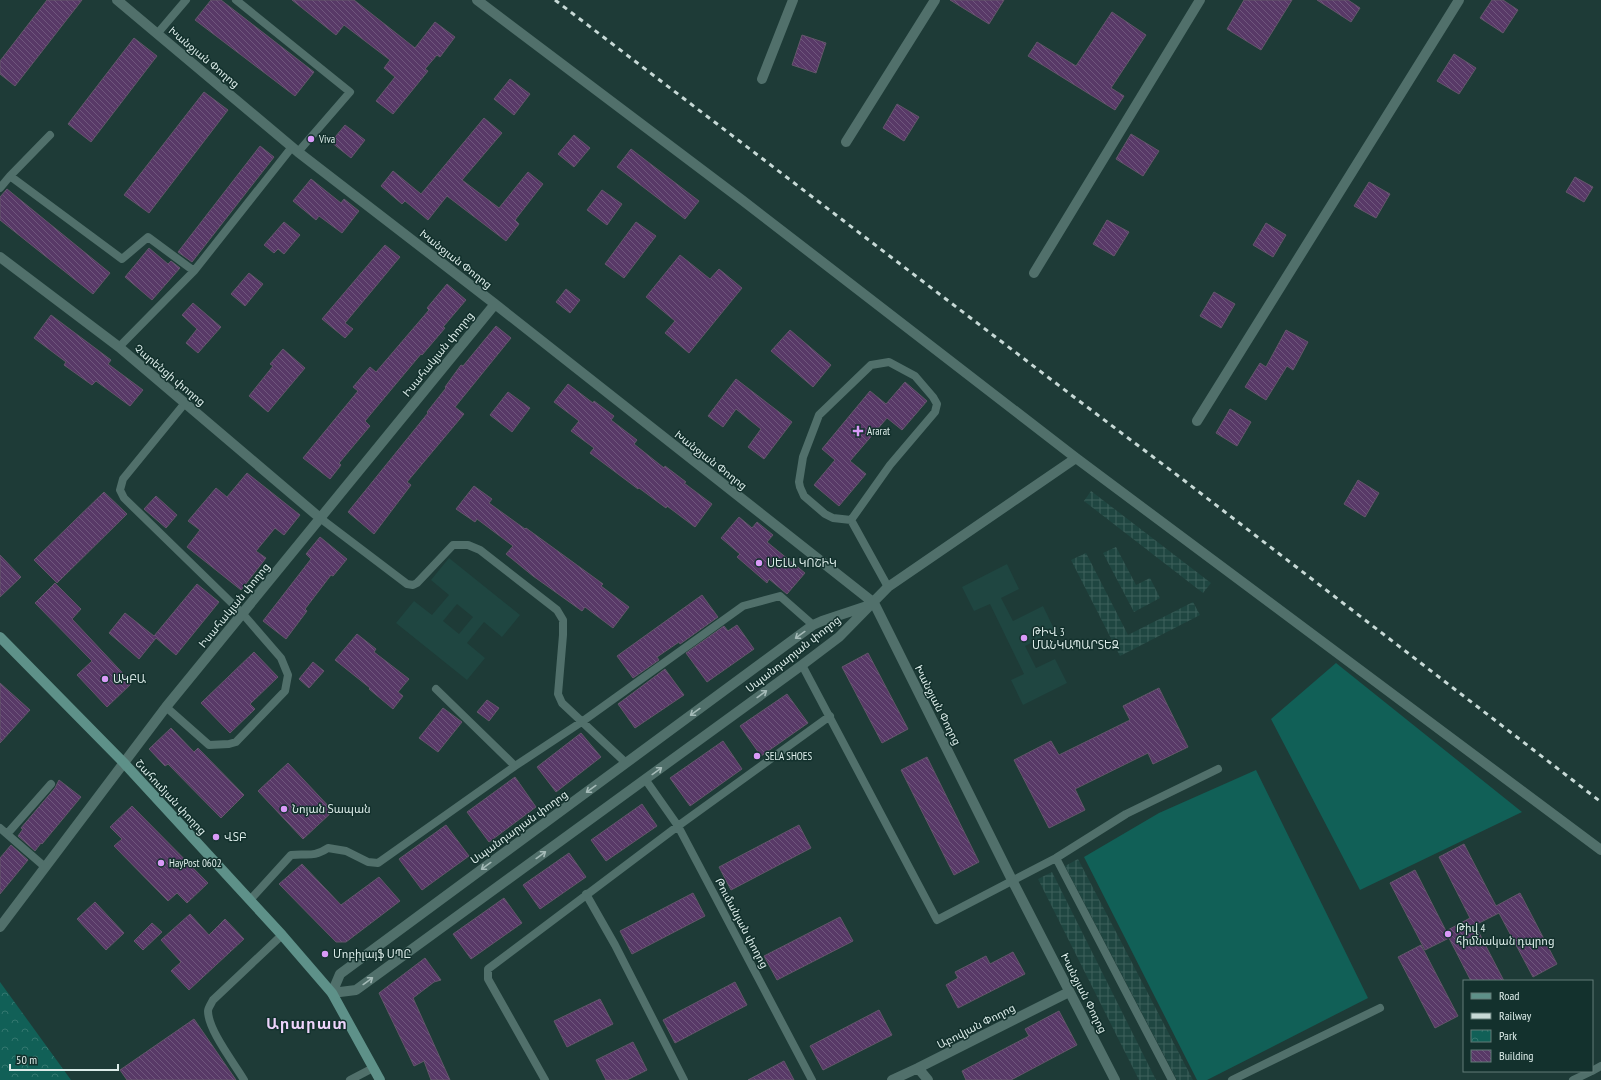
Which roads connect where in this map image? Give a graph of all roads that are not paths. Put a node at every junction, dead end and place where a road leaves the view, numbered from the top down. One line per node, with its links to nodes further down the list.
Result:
1 (117, 0): 9 (street, Խանջյան Փողոց)
2 (186, 0): 9 (lane)
3 (236, 0): 13 (lane)
4 (477, 0): 23 (street)
5 (793, 0): 10 (street)
6 (935, 0): 12 (street)
7 (1200, 0): 18 (street)
8 (1459, 0): 22 (street)
9 (157, 34): 13 (street, Խանջյան Փողոց)
10 (762, 79)
11 (50, 135): 14 (lane)
12 (846, 142)
13 (295, 150): 17 (lane); 19 (street, Խանջյան Փողոց)
14 (10, 176): 15 (lane); 17 (lane)
15 (0, 188)
16 (0, 257): 20 (street, Չարենցի փողոց)
17 (194, 271): 20 (lane)
18 (1034, 273)
19 (494, 304): 24 (street, Իսահակյան փողոց); 27 (street, Խանջյան Փողոց)
20 (119, 347): 21 (street, Չարենցի փողոց)
21 (185, 403): 24 (street, Չարենցի փողոց); 28 (lane)
22 (1197, 421)
23 (1076, 458): 26 (street); 45 (street)
24 (320, 518): 28 (street, Իսահակյան փողոց); 35 (lane)
25 (850, 520): 25 (lane); 26 (lane)
26 (888, 587): 27 (street)
27 (874, 603): 29 (street, Սպանդարյան փողոց); 31 (street, Սպանդարյան փողոց); 48 (street, Խանջյան Փողոց)
28 (242, 614): 33 (street, Իսահակյան փողոց); 33 (lane)
29 (813, 625): 35 (lane); 37 (street, Սպանդարյան փողոց, one-way to 37)
30 (0, 637): 36 (main road, Շահումյան փողոց)
31 (802, 665): 34 (lane); 40 (street, Սպանդարյան փողոց, one-way to 31)
32 (436, 689): 38 (lane)
33 (166, 707): 36 (street, Իսահակյան փողոց)
34 (830, 716): 42 (lane); 48 (lane)
35 (583, 721): 37 (lane); 38 (lane)
36 (124, 763): 47 (street, Իսահակյան փողոց); 50 (main road, Շահումյան փողոց)
37 (626, 763): 54 (street, Սպանդարյան փողոց, one-way to 54)
38 (516, 766): 50 (lane)
39 (1218, 769): 46 (lane)
40 (645, 779): 42 (lane, Թումանյան փողոց); 54 (street, Սպանդարյան փողոց, one-way to 40)
41 (51, 784): 44 (lane)
42 (678, 826): 49 (lane); 64 (lane, Թումանյան փողոց)
43 (0, 828): 44 (lane)
44 (7, 834): 47 (lane)
45 (1601, 850)
46 (1056, 858): 48 (lane); 68 (lane)
47 (45, 868): 51 (street, Իսահակյան փողոց)
48 (1012, 880): 53 (street, Խանջյան Փողոց)
49 (586, 894): 62 (lane); 63 (lane)
50 (250, 900): 52 (main road, Շահումյան փողոց)
51 (0, 928)
52 (282, 935): 54 (main road, Շահումյան փողոց); 59 (lane)
53 (1070, 992): 57 (street, Աբովյան Փողոց); 67 (street, Խանջյան Փողոց)
54 (332, 993): 56 (main road, Շահումյան փողոց)
55 (1380, 1008): 69 (lane)
56 (373, 1068): 60 (lane); 61 (main road, Շահումյան փողոց)
57 (918, 1068): 65 (street, Աբովյան Փողոց); 66 (street)
58 (1590, 1072): 70 (lane)
59 (244, 1080)
60 (350, 1080)
61 (380, 1080)
62 (545, 1080)
63 (684, 1080)
64 (812, 1080)
65 (892, 1080)
66 (928, 1080)
67 (1115, 1080)
68 (1172, 1080)
69 (1232, 1080)
70 (1574, 1080)

